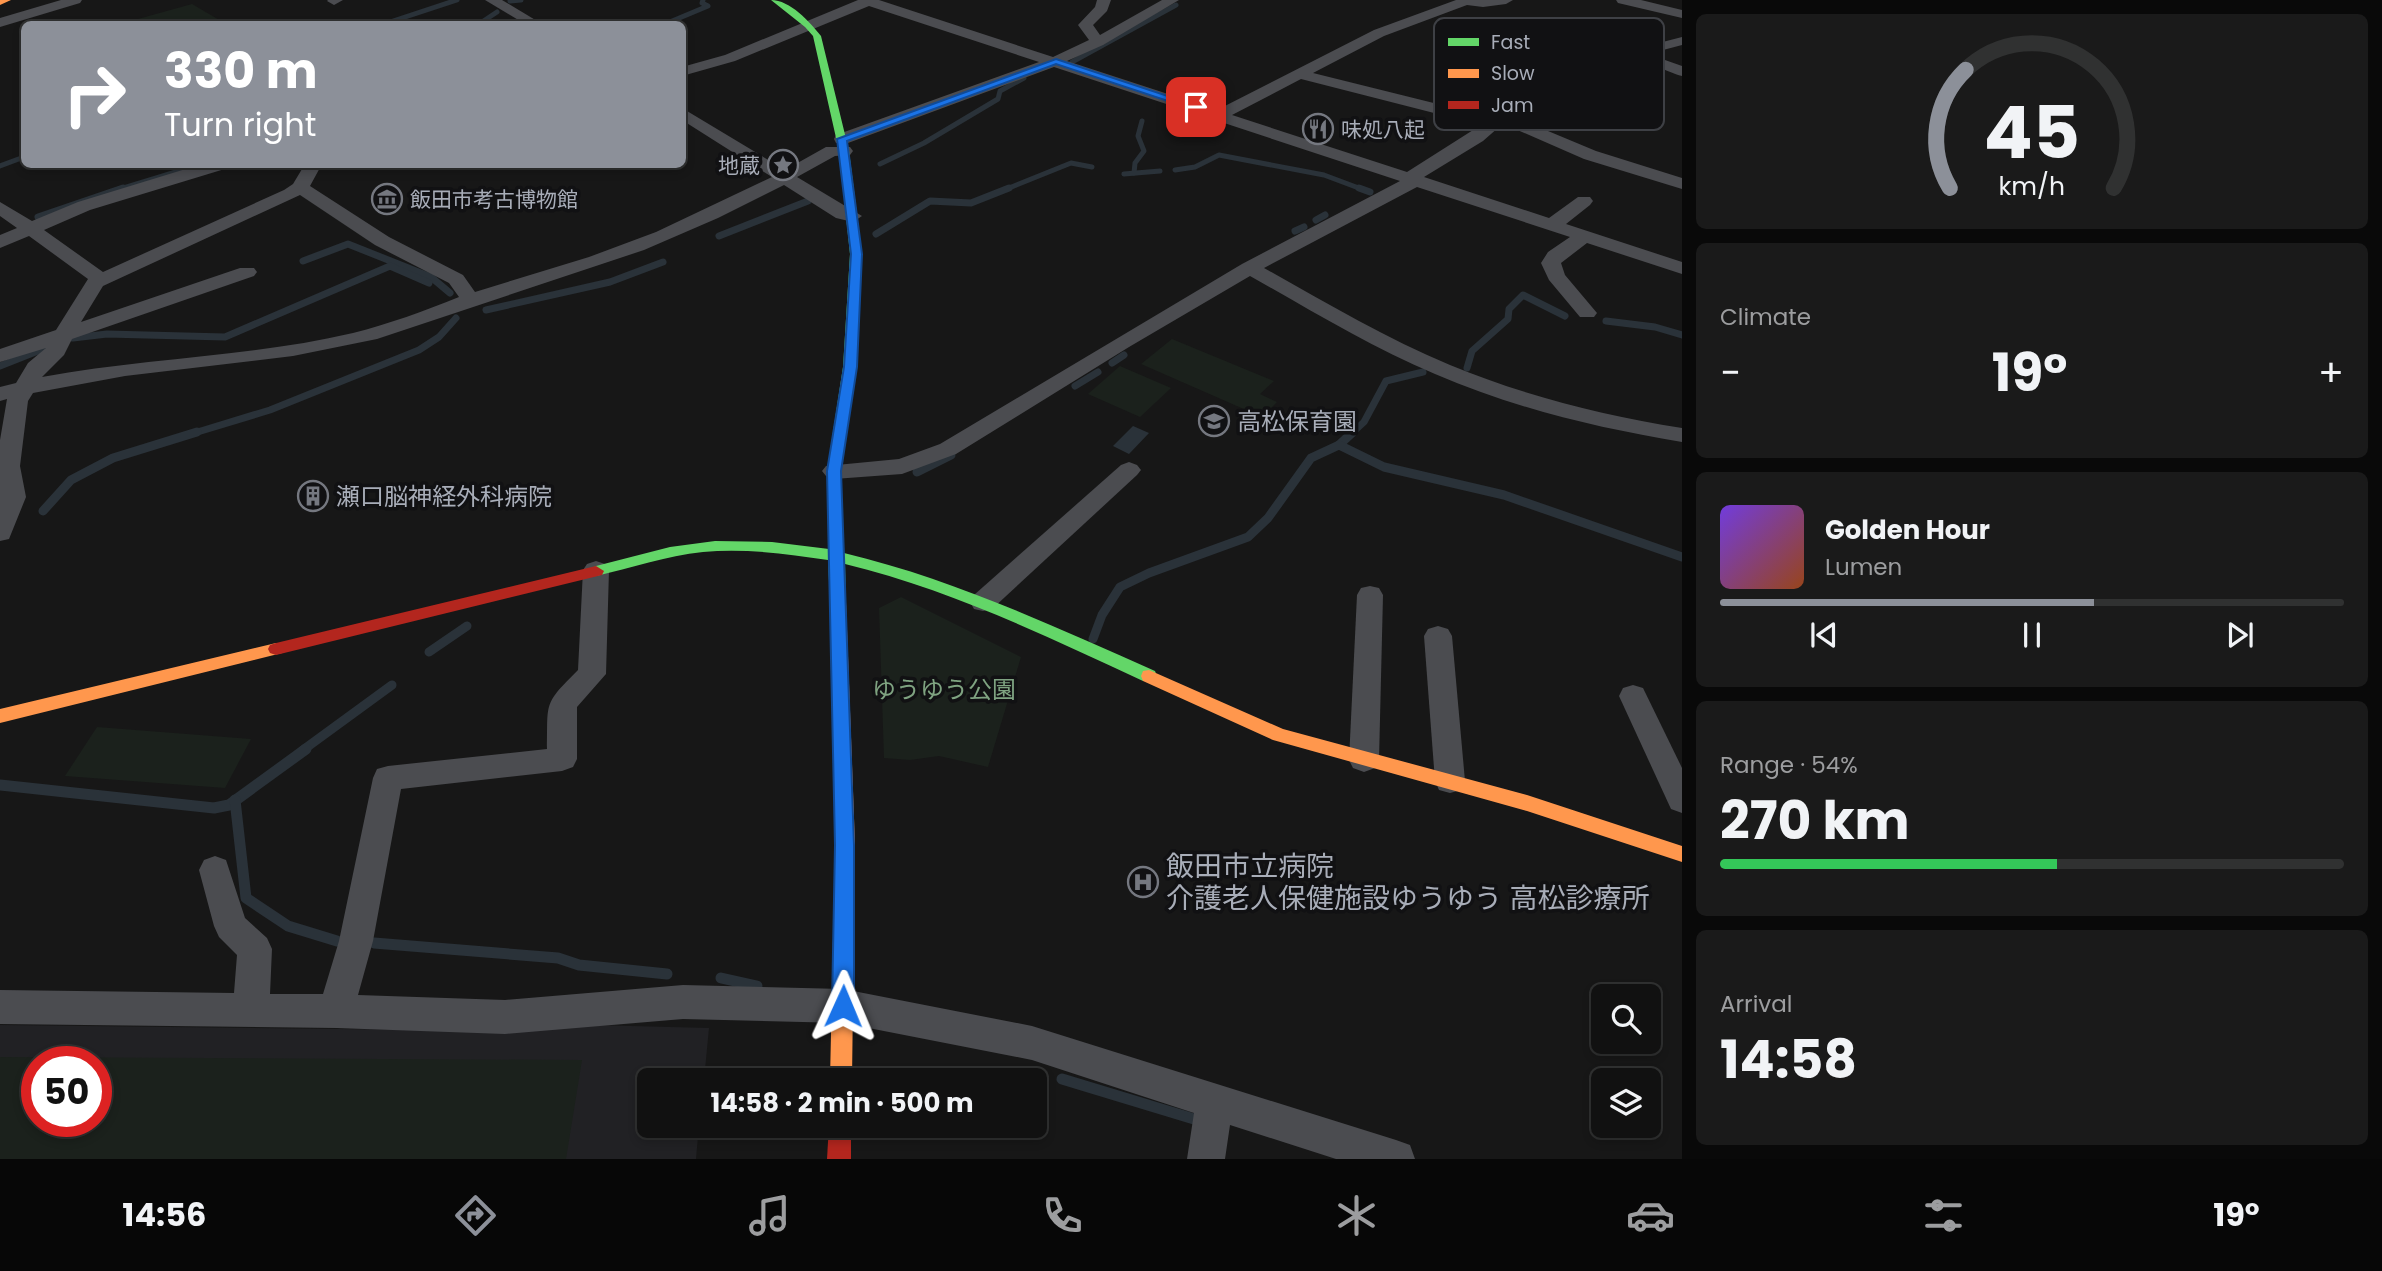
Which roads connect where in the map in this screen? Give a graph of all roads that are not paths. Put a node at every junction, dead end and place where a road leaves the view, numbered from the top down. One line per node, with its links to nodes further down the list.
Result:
1 (7, 0): 11 (main road)
2 (75, 0): 14 (street)
3 (775, 0): 15 (main road)
4 (1104, 0): 17 (street)
5 (1172, 0): 17 (street)
6 (1506, 0): 10 (street)
7 (1623, 0): 12 (street)
8 (494, 1): 13 (street)
9 (867, 1): 15 (street); 19 (street)
10 (1465, 1): 23 (street)
11 (0, 3)
12 (1682, 14)
13 (530, 21)
14 (0, 23)
15 (808, 24): 21 (street); 29 (main road)
16 (1682, 41): 18 (street)
17 (1098, 42): 19 (street)
18 (1664, 46)
19 (1056, 61): 26 (street); 29 (street)
20 (1664, 65): 22 (street)
21 (686, 71)
22 (1682, 71)
23 (1298, 74): 24 (street); 26 (street)
24 (1434, 108)
25 (686, 115): 32 (street)
26 (1220, 115): 33 (street)
27 (1489, 130): 33 (street)
28 (1523, 130): 34 (street)
29 (843, 145): 32 (street); 38 (main road)
30 (209, 168): 40 (street)
31 (312, 168): 35 (street)
32 (786, 177): 38 (street); 47 (street)
33 (1414, 179): 39 (street); 44 (street)
34 (1682, 184)
35 (300, 187): 46 (street); 47 (street)
36 (1584, 201): 39 (street)
37 (0, 207): 40 (street)
38 (853, 216): 55 (main road)
39 (1552, 225): 41 (street)
40 (27, 229): 42 (street); 46 (street)
41 (1584, 236): 43 (street); 48 (street)
42 (0, 242)
43 (1676, 261)
44 (1249, 268): 53 (street); 55 (street)
45 (247, 272): 49 (street)
46 (96, 282): 49 (street)
47 (471, 300): 51 (street)
48 (1587, 313)
49 (65, 336): 50 (street); 51 (street)
50 (0, 356)
51 (25, 387): 52 (street); 56 (street)
52 (0, 394)
53 (1682, 435)
54 (1129, 470): 60 (street)
55 (834, 471): 57 (main road)
56 (0, 534)
57 (837, 557): 58 (main road); 60 (main road); 69 (main road)
58 (596, 570): 63 (main road); 72 (street)
59 (1370, 595): 64 (street)
60 (984, 601): 64 (main road)
61 (1438, 636): 65 (street)
62 (1633, 695): 66 (street)
63 (0, 716)
64 (1364, 760): 65 (main road)
65 (1450, 781): 67 (main road)
66 (1682, 800)
67 (1682, 854)
68 (215, 870): 71 (street)
69 (843, 1006): 72 (street); 73 (main road); 74 (street)
70 (0, 1007): 71 (street)
71 (251, 1009): 72 (street)
72 (336, 1010)
73 (841, 1068)
74 (1214, 1100): 77 (street); 78 (street)
75 (840, 1138): 76 (main road)
76 (839, 1159)
77 (1206, 1159)
78 (1396, 1159)

